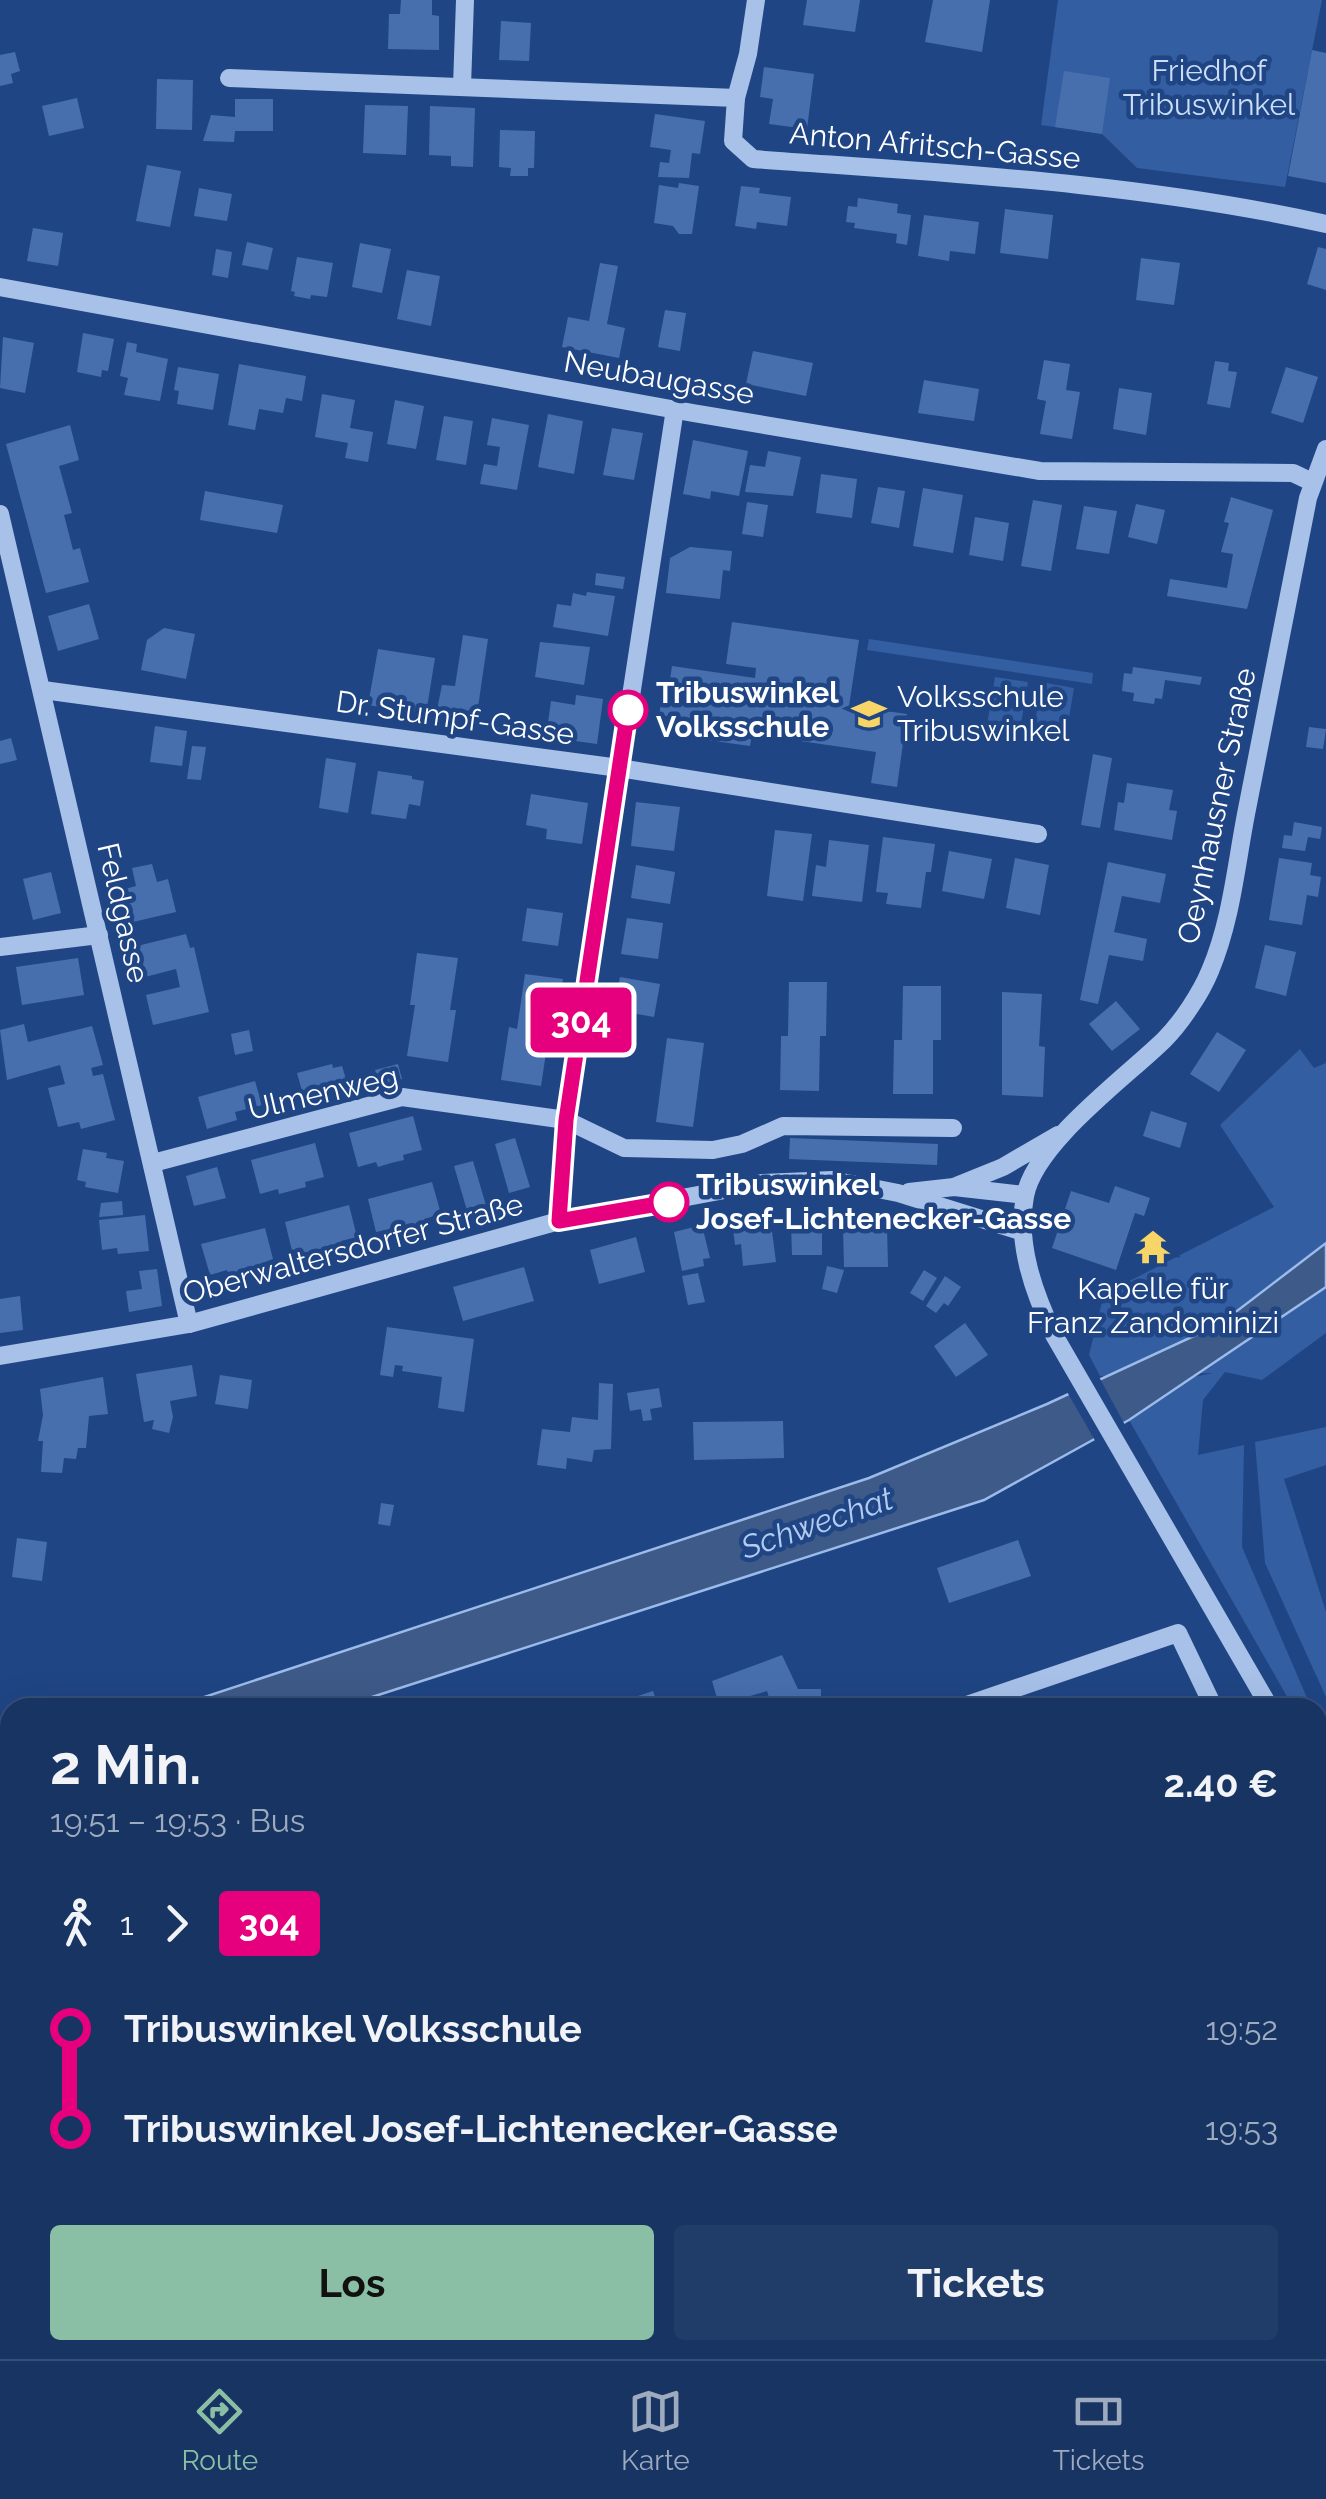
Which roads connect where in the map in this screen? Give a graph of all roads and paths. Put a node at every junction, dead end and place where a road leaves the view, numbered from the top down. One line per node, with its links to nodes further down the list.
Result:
1 (464, 0): 4 (street)
2 (756, 0): 5 (street)
3 (229, 78): 4 (street)
4 (462, 86): 5 (street)
5 (736, 98): 6 (street, Anton Afritsch-Gasse)
6 (1326, 224)
7 (0, 287): 8 (street, Neubaugasse)
8 (676, 410): 10 (street, Neubaugasse); 13 (street)
9 (1325, 452): 10 (street, Oeynhausner Straße)
10 (1316, 493): 19 (street, Oeynhausner Straße)
11 (0, 514): 12 (street, Feldgasse)
12 (43, 690): 13 (street, Dr. Stumpf-Gasse); 15 (street, Feldgasse)
13 (619, 768): 14 (street, Dr. Stumpf-Gasse); 17 (street)
14 (1038, 834)
15 (100, 935): 16 (street); 20 (street, Feldgasse)
16 (0, 947)
17 (566, 1120): 18 (street, Ulmenweg); 20 (street, Ulmenweg); 24 (street)
18 (953, 1128)
19 (1067, 1130): 21 (street); 23 (street, Oeynhausner Straße)
20 (153, 1164): 26 (street, Feldgasse)
21 (954, 1187): 22 (street); 23 (street)
22 (898, 1193): 24 (street, Oberwaltersdorfer Straße); 25 (street)
23 (1025, 1195): 25 (street, Oeynhausner Straße)
24 (559, 1221): 26 (street, Oberwaltersdorfer Straße)
25 (1023, 1232): 30 (street)
26 (189, 1324): 27 (street, Oberwaltersdorfer Straße)
27 (0, 1356)
28 (987, 1698): 29 (street)
29 (1209, 1698)
30 (1264, 1698)

